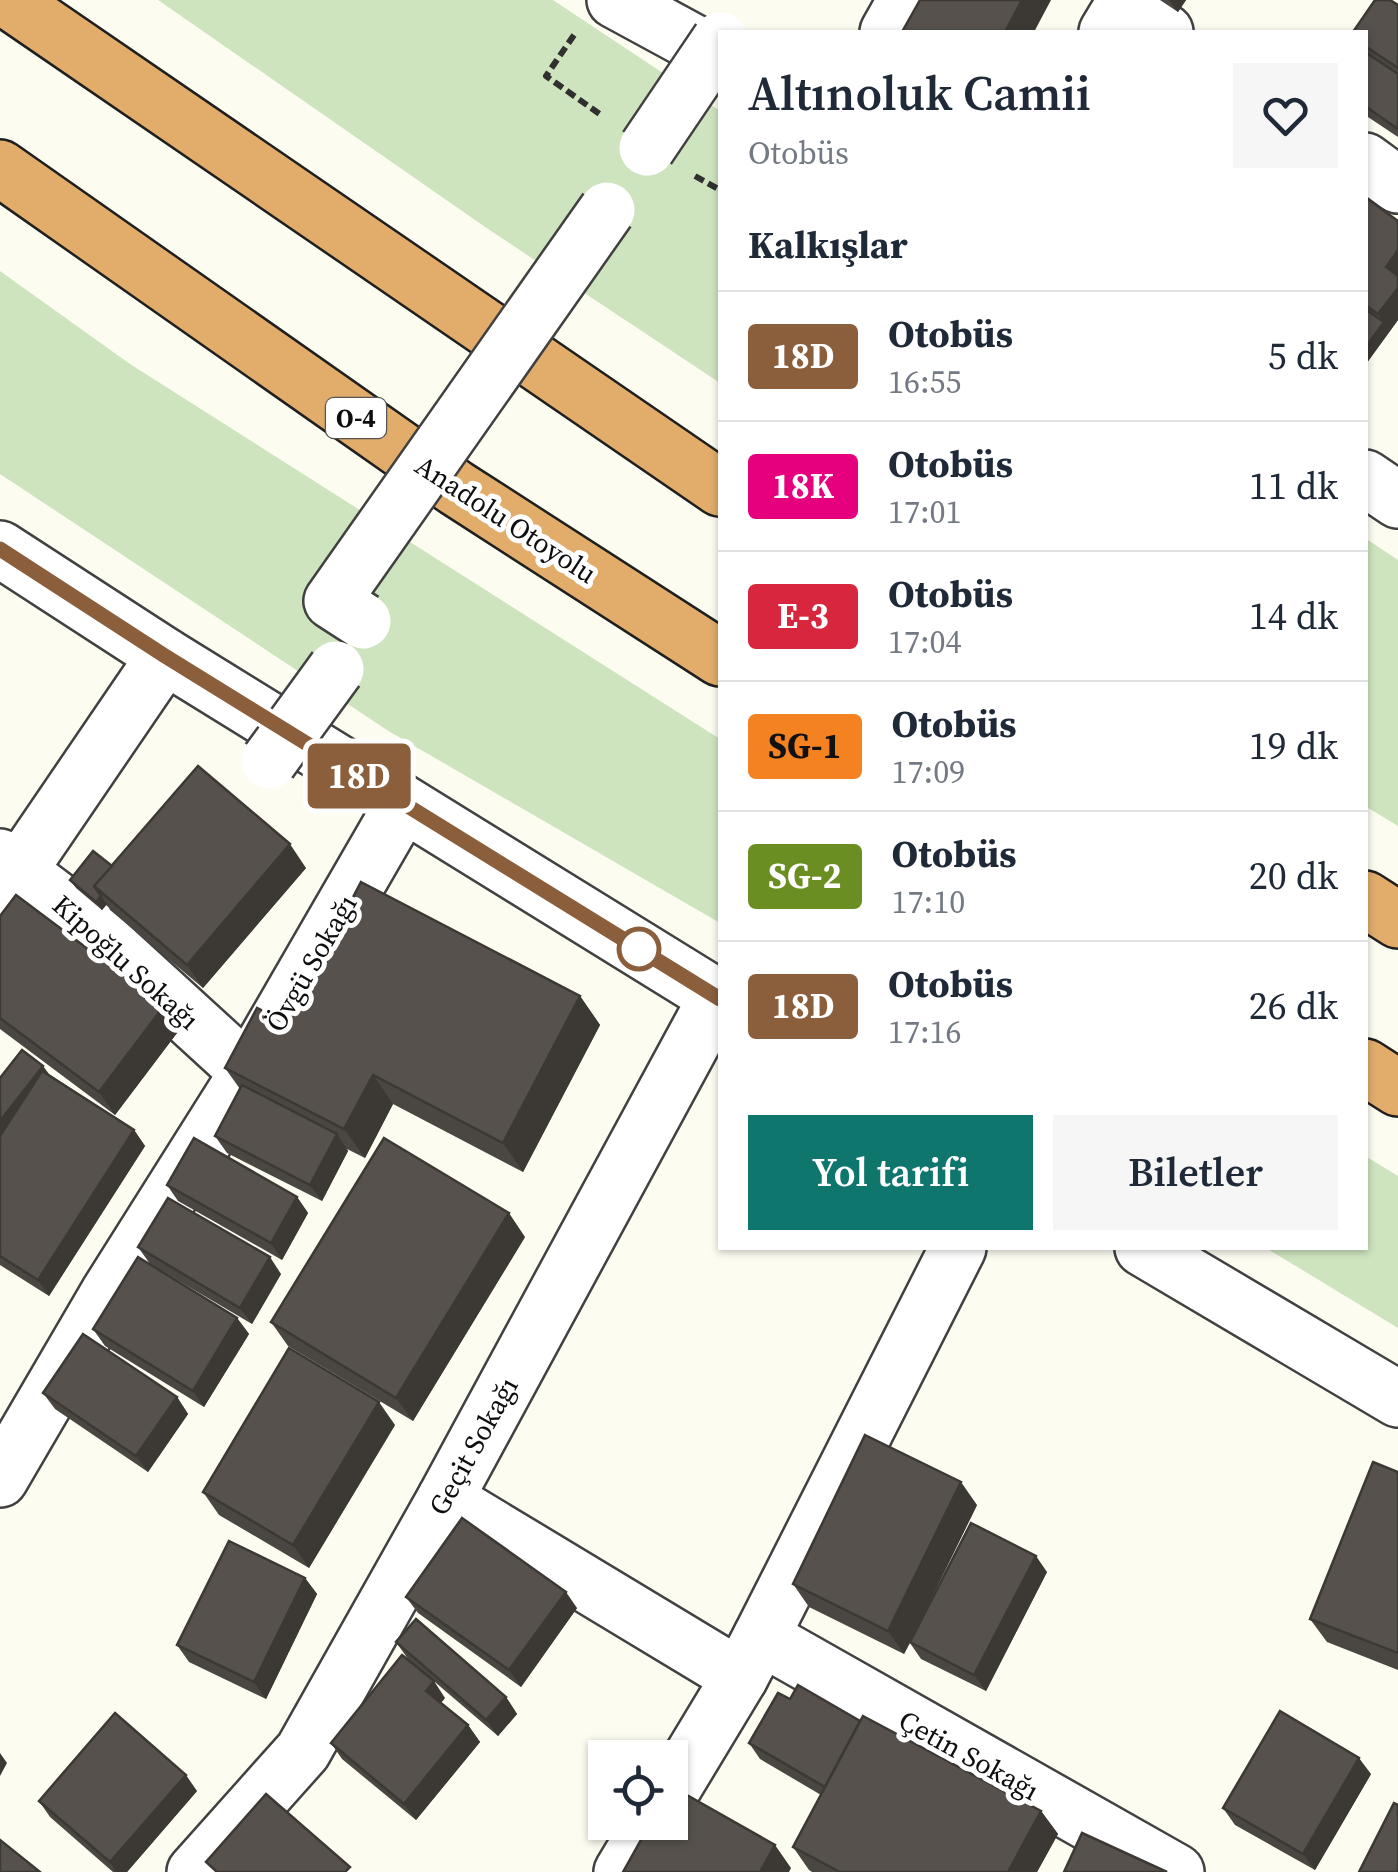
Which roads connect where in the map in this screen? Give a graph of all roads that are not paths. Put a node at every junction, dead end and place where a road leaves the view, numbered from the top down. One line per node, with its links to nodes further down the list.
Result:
1 (8, 0): 15 (highway)
2 (614, 0): 7 (street)
3 (906, 0): 4 (street)
4 (889, 30)
5 (1108, 30): 6 (street)
6 (1162, 30)
7 (718, 35)
8 (718, 47): 9 (street, bridge)
9 (646, 148)
10 (1368, 163): 12 (street)
11 (0, 168): 20 (highway, Anadolu Otoyolu / O-4)
12 (1398, 185)
13 (607, 210): 18 (street, bridge)
14 (1368, 480): 16 (street)
15 (718, 487)
16 (1398, 500)
17 (0, 549): 19 (street)
18 (363, 621)
19 (165, 656): 23 (street); 24 (street)
20 (718, 657)
21 (336, 669): 22 (street, bridge)
22 (269, 762)
23 (403, 804): 27 (street); 30 (street, Övgü Sokağı)
24 (6, 875): 30 (street, Kipoğlu Sokağı)
25 (1368, 901): 26 (highway)
26 (1398, 920)
27 (718, 997)
28 (718, 1000): 36 (street, Geçit Sokağı)
29 (1368, 1069): 31 (highway)
30 (248, 1072): 35 (street, Övgü Sokağı)
31 (1398, 1088)
32 (957, 1250): 37 (street)
33 (1146, 1250): 34 (street)
34 (1398, 1400)
35 (0, 1479)
36 (444, 1499): 37 (street, Çetin Sokağı); 40 (street, Geçit Sokağı)
37 (750, 1657): 38 (street); 42 (street, Çetin Sokağı)
38 (688, 1762)
39 (641, 1840): 41 (street)
40 (195, 1872)
41 (622, 1872)
42 (1176, 1872)

